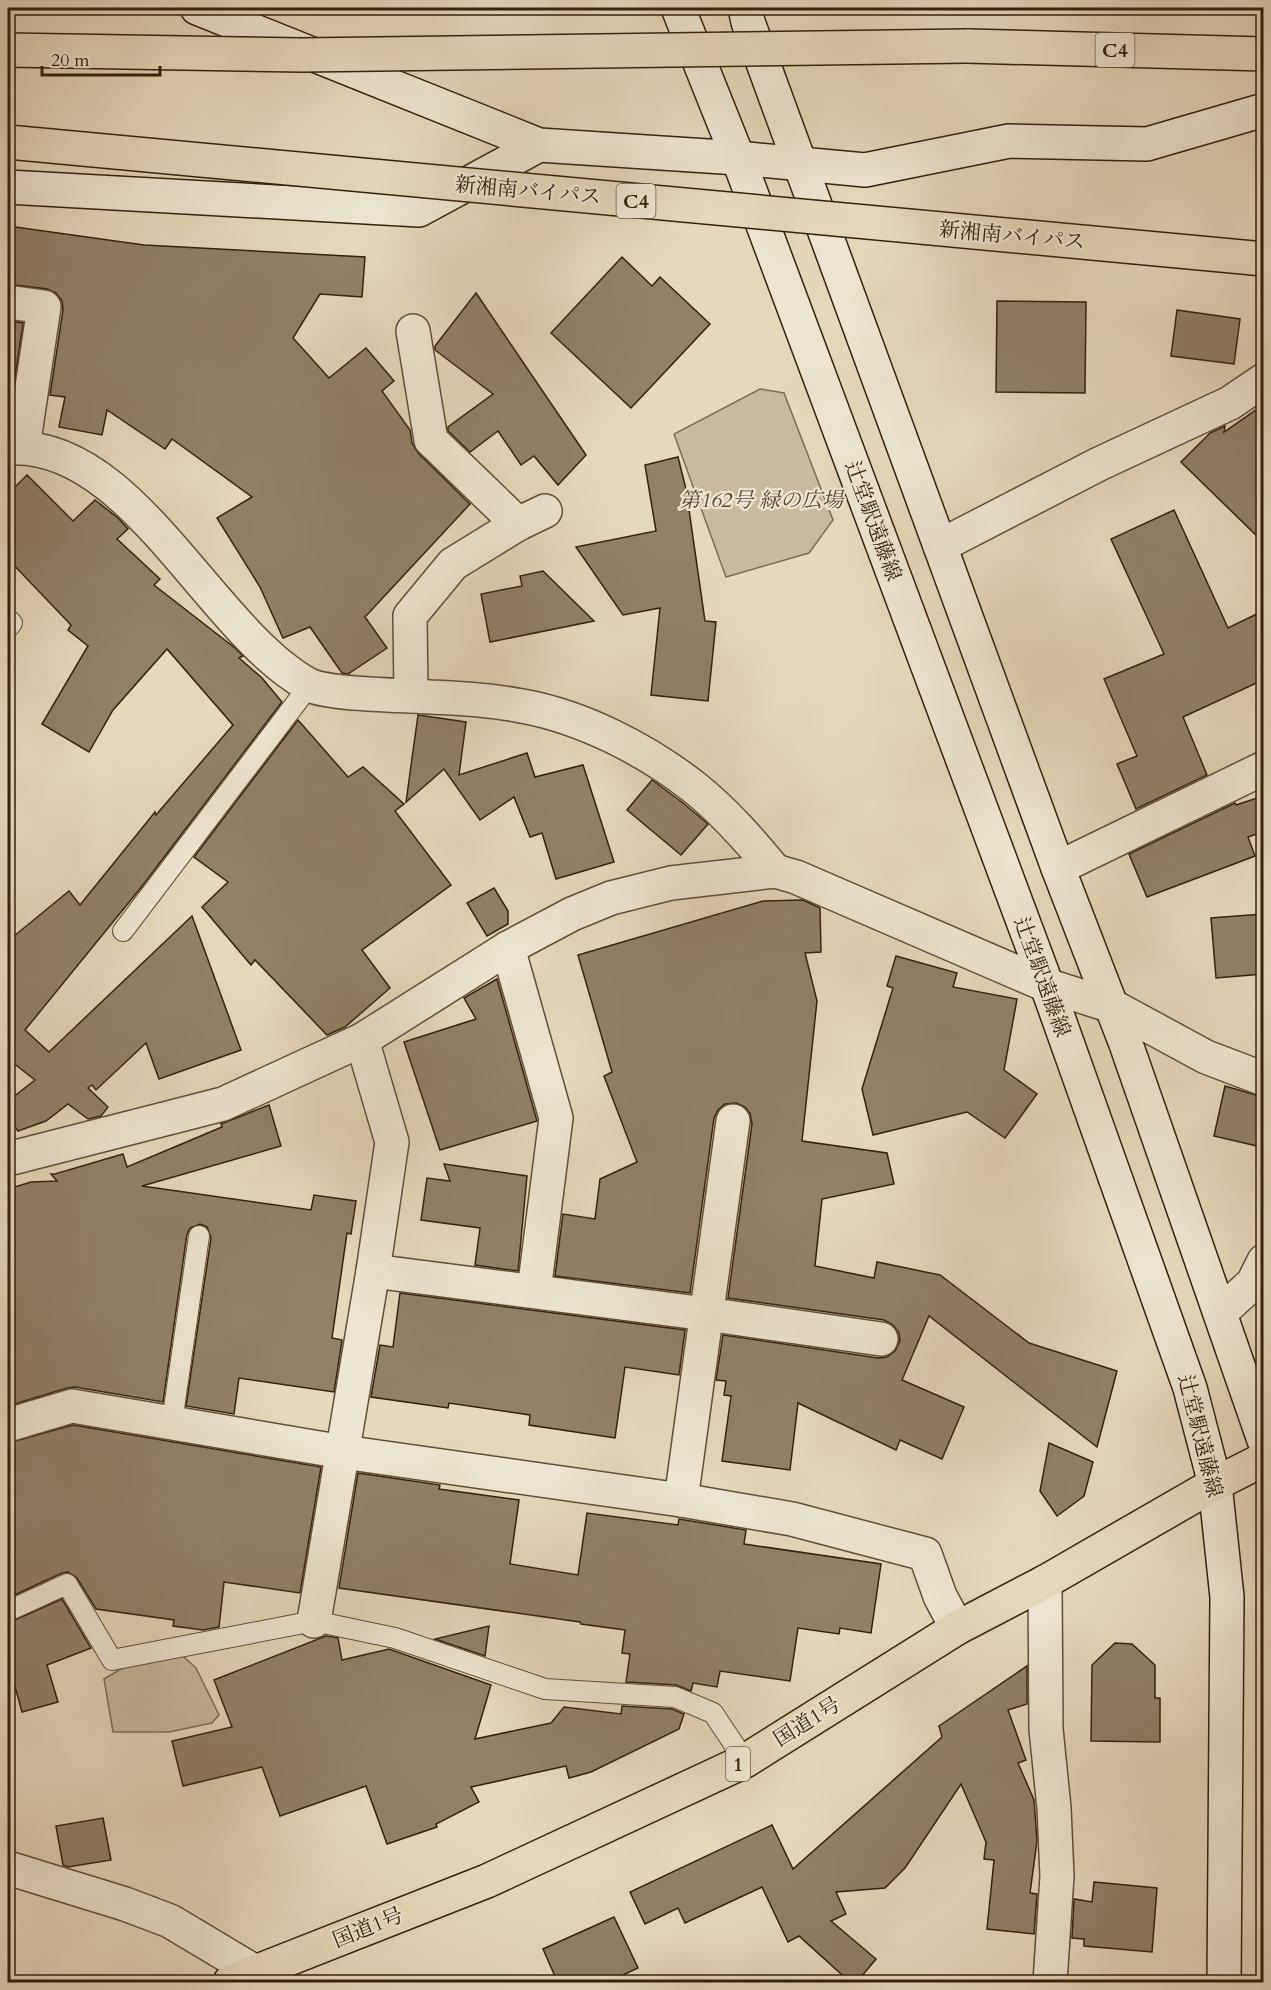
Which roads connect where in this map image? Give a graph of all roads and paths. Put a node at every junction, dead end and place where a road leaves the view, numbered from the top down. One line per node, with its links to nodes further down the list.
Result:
1 (197, 8): 8 (street)
2 (678, 8): 9 (street, 辻堂駅遠藤線)
3 (745, 8): 10 (street)
4 (8, 50): 5 (highway, C4, bridge)
5 (1263, 54)
6 (1263, 110): 10 (street)
7 (8, 142): 12 (highway, 新湘南バイパス / C4, bridge)
8 (539, 145): 9 (street); 11 (street)
9 (738, 158): 10 (street); 27 (street, 辻堂駅遠藤線)
10 (800, 164): 17 (street)
11 (8, 188)
12 (1263, 259)
13 (8, 302): 16 (street)
14 (413, 331): 21 (street)
15 (1263, 380): 17 (street)
16 (15, 447): 20 (street)
17 (940, 546): 23 (street)
18 (8, 619): 19 (lane)
19 (8, 628)
20 (309, 686): 21 (street); 25 (lane)
21 (411, 696): 24 (street)
22 (1263, 768): 23 (street)
23 (1058, 868): 28 (street)
24 (776, 871): 26 (street); 27 (street)
25 (123, 931)
26 (508, 948): 29 (street); 36 (street)
27 (1046, 985): 28 (street); 45 (street, 辻堂駅遠藤線)
28 (1112, 1006): 30 (street); 37 (street)
29 (362, 1040): 32 (street); 35 (street)
30 (1263, 1079)
31 (733, 1121): 38 (street)
32 (8, 1159)
33 (199, 1236): 40 (lane)
34 (1263, 1261): 37 (street)
35 (373, 1270): 36 (street); 43 (street)
36 (534, 1291): 38 (street)
37 (1220, 1313): 42 (street)
38 (706, 1314): 39 (street); 46 (street)
39 (881, 1339)
40 (172, 1422): 41 (street); 43 (street)
41 (8, 1425)
42 (1263, 1440)
43 (343, 1452): 46 (street); 49 (street)
44 (1263, 1459): 45 (highway, 国道1号 / 1)
45 (1215, 1484): 47 (highway, 国道1号 / 1); 55 (street, 辻堂駅遠藤線)
46 (681, 1500): 50 (street)
47 (1045, 1582): 50 (highway, 国道1号 / 1); 54 (street)
48 (8, 1611): 49 (lane)
49 (314, 1621): 51 (lane)
50 (957, 1628): 51 (highway, 国道1号 / 1)
51 (745, 1761): 53 (highway, 国道1号 / 1)
52 (8, 1868): 53 (street)
53 (243, 1978)
54 (1050, 1983)
55 (1224, 1983)

